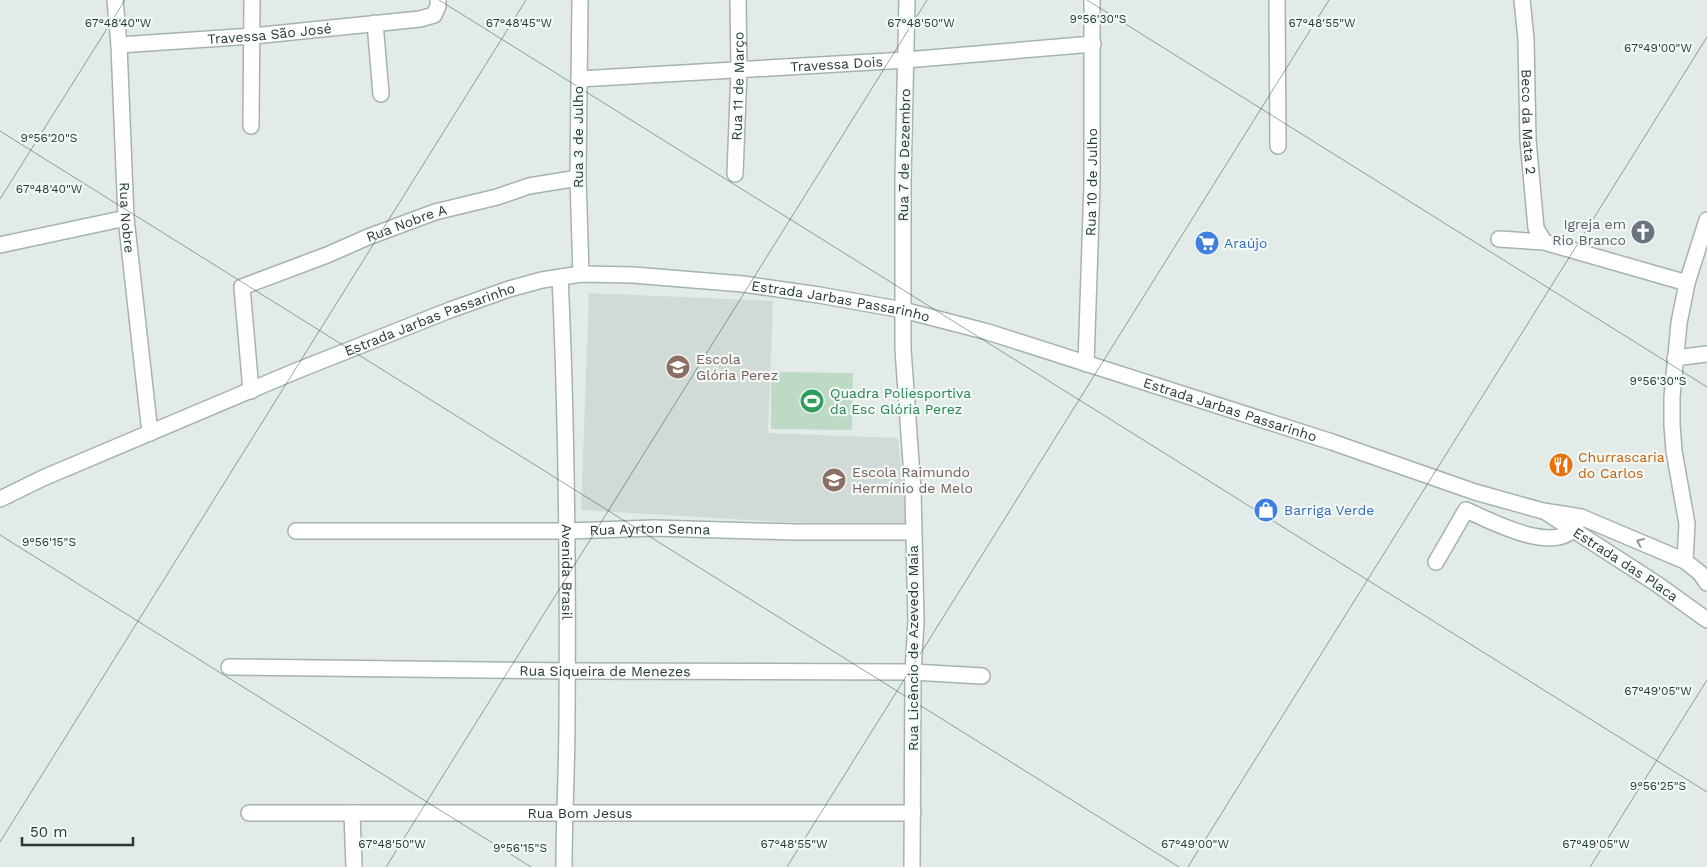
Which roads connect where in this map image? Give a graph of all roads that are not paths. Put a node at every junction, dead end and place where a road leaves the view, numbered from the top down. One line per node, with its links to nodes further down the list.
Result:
1 (115, 0): 13 (street, Rua Nobre)
2 (252, 0): 11 (street)
3 (438, 0): 10 (street, Travessa São José)
4 (580, 0): 16 (street, Rua 3 de Julho)
5 (738, 0): 15 (street, Rua 11 de Março)
6 (907, 0): 14 (street, Rua 7 de Dezembro)
7 (1092, 0): 12 (street, Rua 10 de Julho)
8 (1277, 0): 19 (street)
9 (1522, 0): 25 (street, Beco da Mata 2)
10 (375, 23): 11 (street, Travessa São José); 17 (street)
11 (253, 36): 13 (street, Travessa São José); 18 (street)
12 (1093, 44): 14 (street, Travessa Dois); 33 (street, Rua 10 de Julho)
13 (119, 45): 22 (street, Rua Nobre)
14 (906, 60): 15 (street, Travessa Dois); 30 (street, Rua 7 de Dezembro)
15 (738, 70): 16 (street, Travessa Dois); 20 (street, Rua 11 de Março)
16 (579, 79): 21 (street, Rua 3 de Julho)
17 (381, 94)
18 (251, 126)
19 (1278, 146)
20 (735, 174)
21 (578, 178): 27 (street, Rua 3 de Julho); 34 (street, Rua Nobre A)
22 (126, 218): 26 (street); 35 (street, Rua Nobre)
23 (1707, 220): 29 (street)
24 (1499, 239): 25 (street)
25 (1544, 242): 29 (street)
26 (0, 245)
27 (581, 274): 28 (street, Estrada Jarbas Passarinho); 30 (street, Estrada Jarbas Passarinho)
28 (560, 277): 34 (street, Estrada Jarbas Passarinho); 42 (street, Avenida Brasil)
29 (1687, 283): 32 (street)
30 (904, 310): 33 (street, Estrada Jarbas Passarinho); 44 (street, Rua Licêncio de Azevedo Maia)
31 (1707, 354): 32 (street)
32 (1675, 358): 45 (street)
33 (1086, 364): 36 (street, Estrada Jarbas Passarinho)
34 (251, 391): 35 (street, Estrada Jarbas Passarinho)
35 (150, 433): 37 (street, Estrada Jarbas Passarinho)
36 (1475, 492): 38 (street); 39 (street, Estrada Jarbas Passarinho)
37 (0, 499)
38 (1466, 510): 43 (street); 46 (street)
39 (1543, 511): 40 (street, Estrada Jarbas Passarinho); 43 (street, Estrada das Placa)
40 (1581, 518): 43 (street); 45 (street, Estrada Jarbas Passarinho, one-way to 40)
41 (296, 531): 42 (street, Rua Ayrton Senna)
42 (567, 531): 44 (street, Rua Ayrton Senna); 50 (street, Avenida Brasil)
43 (1573, 531): 48 (street, Estrada das Placa)
44 (913, 532): 51 (street, Rua Licêncio de Azevedo Maia)
45 (1685, 561): 47 (street)
46 (1436, 562)
47 (1707, 583)
48 (1707, 620)
49 (229, 667): 50 (street, Rua Siqueira de Menezes)
50 (567, 671): 51 (street, Rua Siqueira de Menezes); 56 (street, Avenida Brasil)
51 (913, 672): 52 (street, Rua Siqueira de Menezes); 55 (street, Rua Licêncio de Azevedo Maia)
52 (982, 676)
53 (249, 813): 54 (street, Rua Bom Jesus)
54 (352, 813): 56 (street, Rua Bom Jesus); 57 (street)
55 (913, 813): 56 (street, Rua Bom Jesus); 59 (street, Rua Licêncio de Azevedo Maia)
56 (564, 814): 58 (street, Avenida Brasil)
57 (354, 867)
58 (564, 867)
59 (912, 867)

